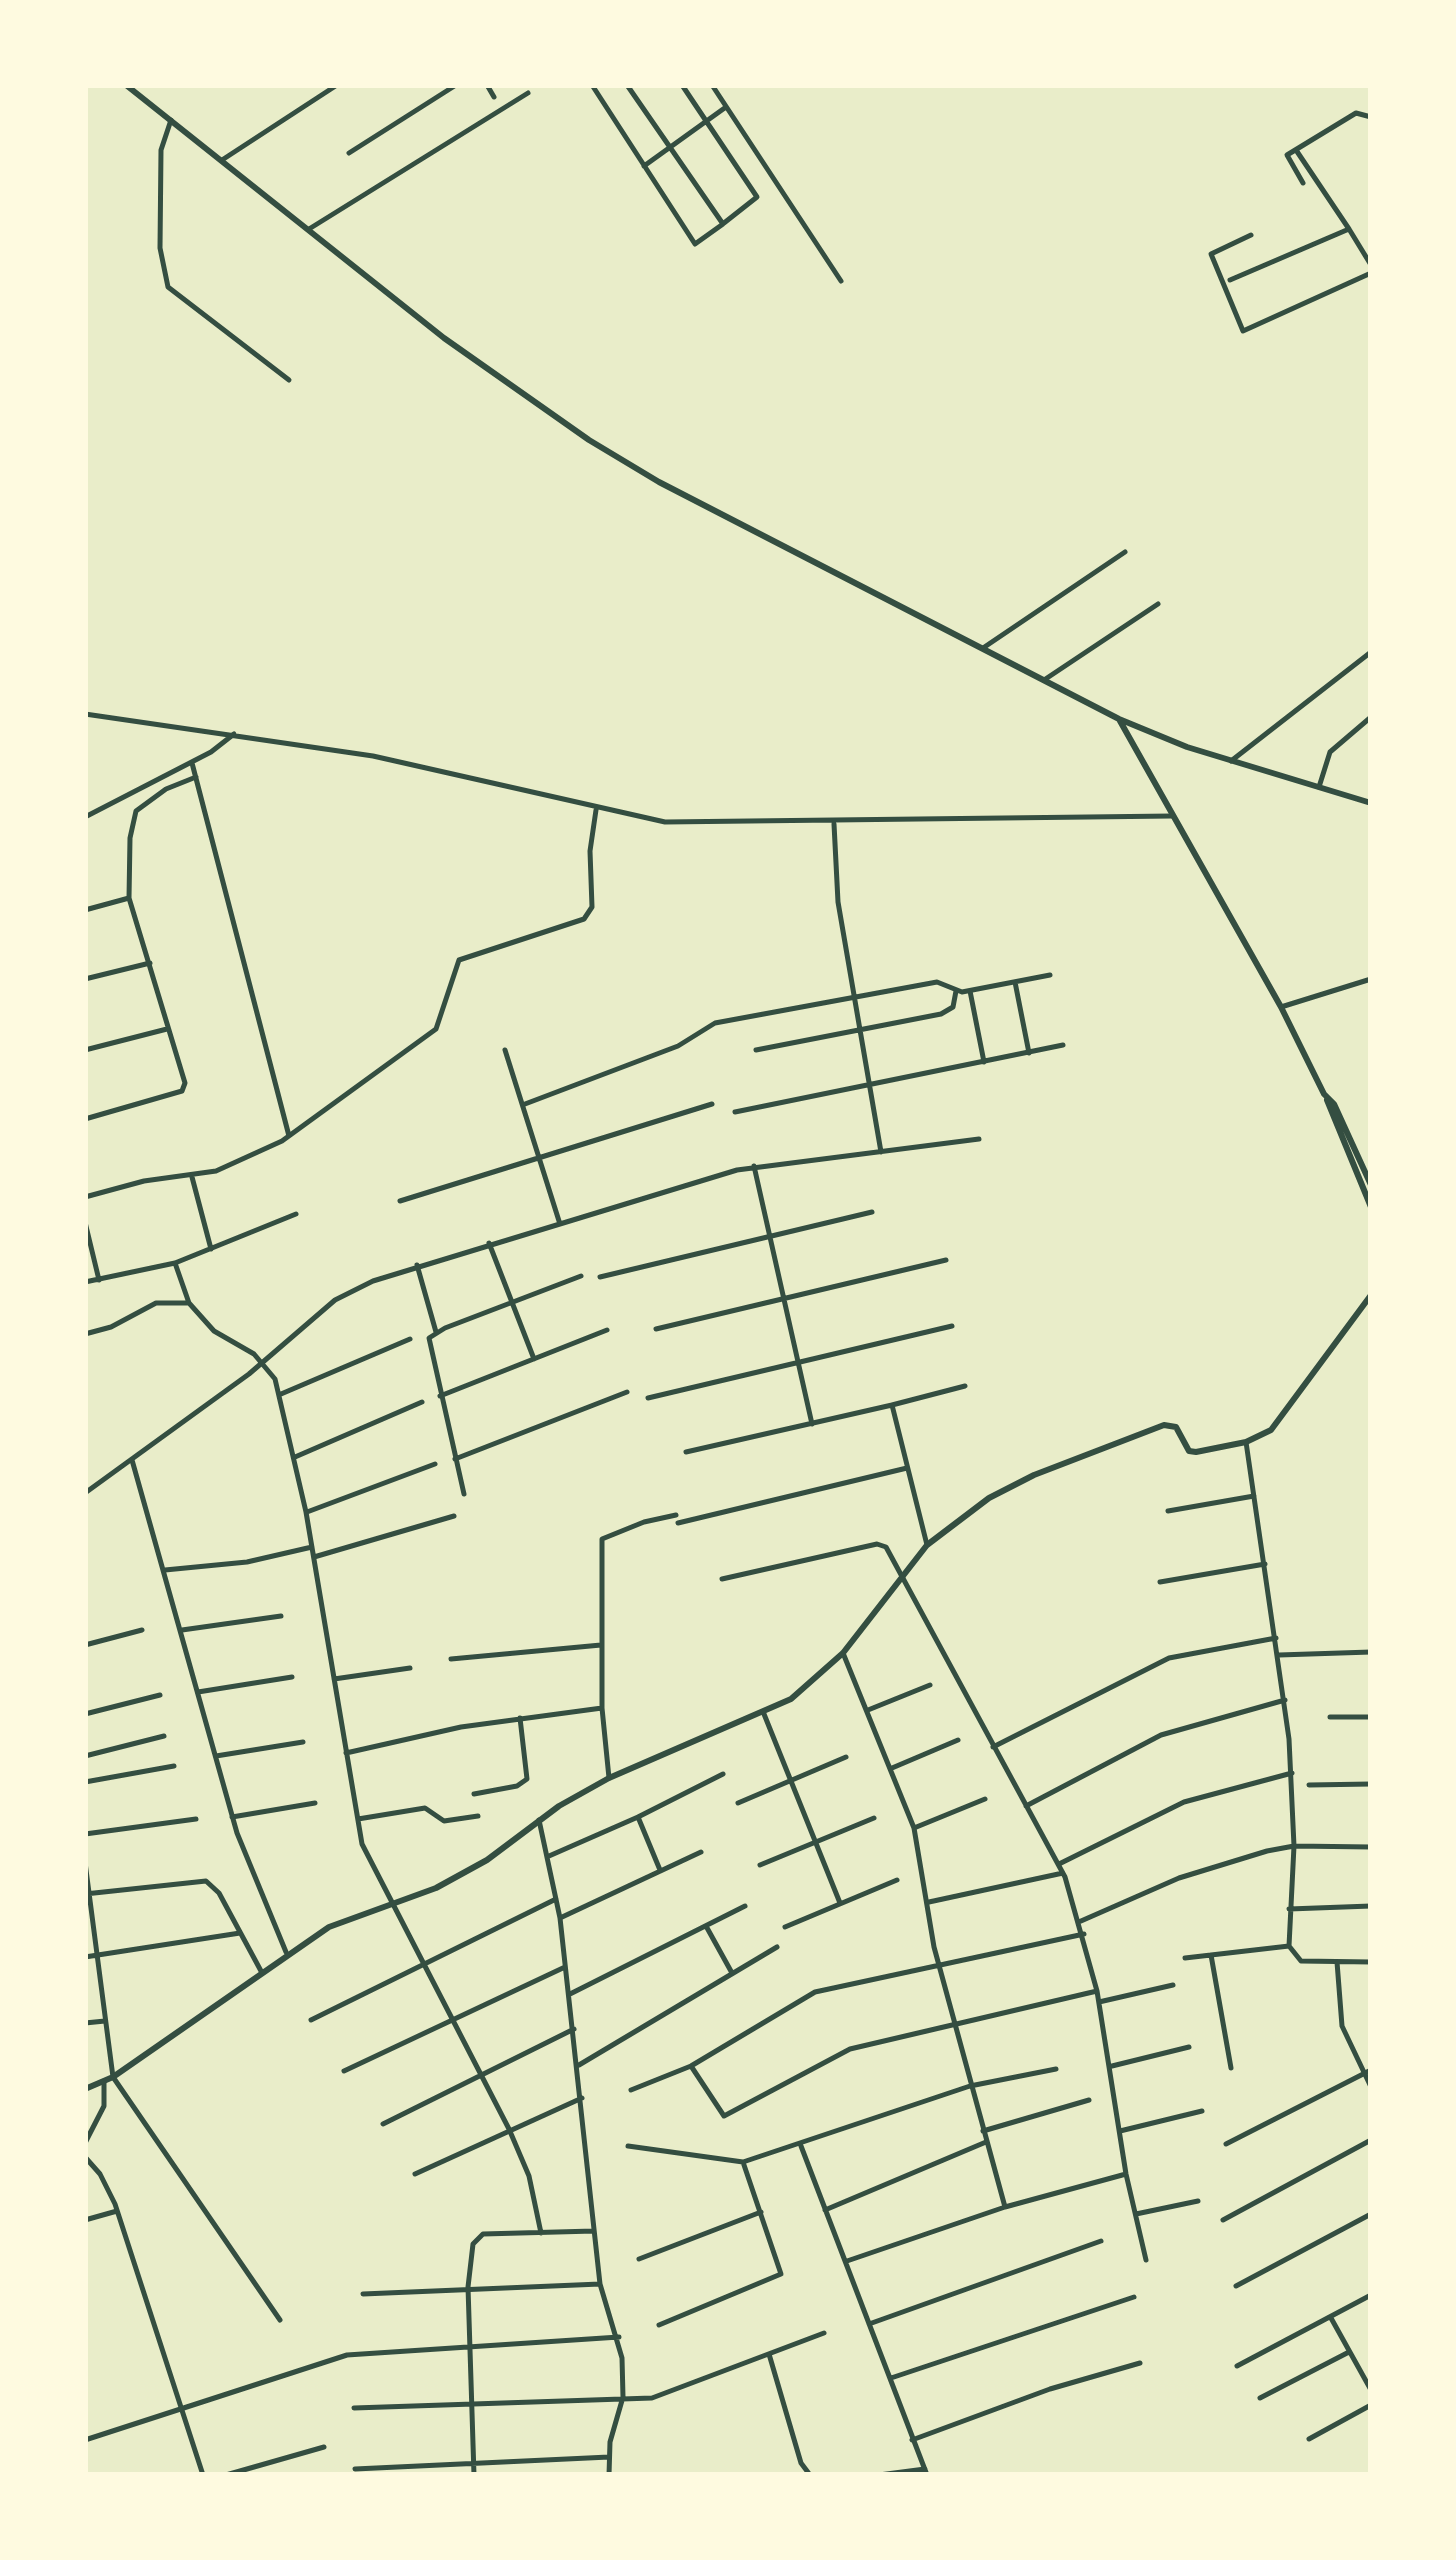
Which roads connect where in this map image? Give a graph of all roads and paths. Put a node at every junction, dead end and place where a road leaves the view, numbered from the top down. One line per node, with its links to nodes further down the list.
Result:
1 (126, 85): 13 (street)
2 (337, 85): 18 (street)
3 (456, 85): 17 (street)
4 (487, 85): 10 (street)
5 (592, 85): 19 (street)
6 (627, 85): 15 (street)
7 (682, 85): 14 (street)
8 (712, 85): 11 (street)
9 (528, 93): 22 (street)
10 (494, 96)
11 (726, 107): 14 (street); 28 (street)
12 (1371, 117): 16 (street)
13 (171, 120): 18 (street); 29 (street)
14 (706, 121): 15 (street); 21 (street)
15 (670, 147): 19 (street); 21 (street)
16 (1296, 150): 20 (street); 23 (street)
17 (348, 154)
18 (222, 160): 22 (street)
19 (644, 166): 21 (street)
20 (1304, 183)
21 (723, 224)
22 (309, 228): 32 (street)
23 (1349, 229): 25 (street); 27 (street)
24 (1251, 235): 26 (street)
25 (1371, 265)
26 (1371, 274)
27 (1230, 280)
28 (841, 281)
29 (289, 380)
30 (1125, 552): 32 (street)
31 (1158, 604): 34 (street)
32 (982, 648): 34 (street)
33 (1371, 652): 39 (street)
34 (1044, 680): 37 (street)
35 (85, 714): 38 (street)
36 (1371, 716): 42 (street)
37 (1119, 719): 39 (street); 45 (street)
38 (234, 734): 40 (street); 44 (street)
39 (1231, 761): 42 (street)
40 (192, 763): 41 (street); 46 (street)
41 (196, 777): 48 (street); 73 (street)
42 (1319, 788): 43 (street)
43 (1371, 804)
44 (596, 810): 47 (street); 73 (street)
45 (1172, 816): 47 (street); 58 (street)
46 (85, 817)
47 (834, 824): 57 (street)
48 (129, 898): 49 (street); 50 (street)
49 (85, 910)
50 (150, 963): 53 (street); 59 (street)
51 (1050, 975): 54 (street)
52 (1371, 978): 58 (street)
53 (85, 980)
54 (1016, 982): 56 (street); 65 (street)
55 (956, 991): 56 (street); 57 (street); 60 (street)
56 (970, 991): 66 (street)
57 (853, 996): 60 (street); 69 (street)
58 (1281, 1007): 68 (street)
59 (167, 1029): 62 (street); 72 (street)
60 (860, 1031): 64 (street); 67 (street)
61 (1063, 1045): 65 (street)
62 (85, 1050)
63 (505, 1050): 69 (street)
64 (756, 1050)
65 (1029, 1053): 66 (street)
66 (984, 1063): 67 (street)
67 (870, 1088): 71 (street); 75 (street)
68 (1327, 1099): 79 (street); 82 (street)
69 (524, 1104): 76 (street)
70 (712, 1104): 76 (street)
71 (735, 1112)
72 (85, 1119)
73 (289, 1136): 78 (street)
74 (979, 1139): 75 (street)
75 (881, 1152): 77 (street)
76 (542, 1158): 81 (street); 85 (street)
77 (754, 1166): 85 (street); 87 (street)
78 (192, 1177): 80 (street); 89 (street)
79 (1371, 1185)
80 (85, 1197)
81 (400, 1201)
82 (1371, 1206)
83 (872, 1212): 87 (street)
84 (296, 1214): 89 (street)
85 (560, 1221): 88 (street)
86 (85, 1222): 95 (street)
87 (767, 1238): 94 (street); 98 (street)
88 (489, 1243): 92 (street); 100 (street)
89 (211, 1248): 91 (street)
90 (946, 1260): 98 (street)
91 (175, 1263): 95 (street); 99 (street)
92 (417, 1265): 104 (street); 108 (street)
93 (581, 1276): 100 (street)
94 (600, 1277)
95 (100, 1280): 96 (street)
96 (85, 1282)
97 (1371, 1295): 118 (street)
98 (781, 1300): 103 (street); 109 (street)
99 (189, 1303): 105 (street); 108 (street)
100 (512, 1304): 104 (street); 107 (street)
101 (952, 1326): 109 (street)
102 (607, 1330): 107 (street)
103 (656, 1330)
104 (436, 1332): 113 (street)
105 (85, 1334)
106 (410, 1339): 112 (street)
107 (534, 1359): 113 (street)
108 (263, 1362): 112 (street); 121 (street)
109 (797, 1362): 114 (street); 117 (street)
110 (966, 1386): 116 (street)
111 (627, 1392): 122 (street)
112 (281, 1394): 120 (street)
113 (440, 1396): 122 (street)
114 (648, 1398)
115 (422, 1402): 120 (street)
116 (892, 1404): 117 (street); 124 (street)
117 (812, 1424): 119 (street)
118 (1246, 1442): 127 (street); 133 (street)
119 (686, 1452)
120 (294, 1456): 129 (street)
121 (131, 1458): 125 (street); 137 (street)
122 (455, 1458): 126 (street)
123 (435, 1464): 129 (street)
124 (907, 1468): 132 (street); 133 (street)
125 (85, 1493)
126 (464, 1494)
127 (1254, 1496): 128 (street); 136 (street)
128 (1168, 1511)
129 (306, 1512): 134 (street)
130 (676, 1515): 146 (street)
131 (454, 1516): 135 (street)
132 (678, 1524)
133 (927, 1545): 138 (street)
134 (312, 1547): 135 (street); 137 (street)
135 (314, 1557): 153 (street)
136 (1266, 1564): 140 (street); 144 (street)
137 (165, 1570): 143 (street)
138 (901, 1574): 139 (street); 148 (street); 168 (street)
139 (722, 1579)
140 (1160, 1582)
141 (281, 1616): 143 (street)
142 (142, 1630): 145 (street)
143 (182, 1630): 155 (street)
144 (1276, 1638): 149 (street); 168 (street)
145 (85, 1645)
146 (602, 1646): 150 (street); 158 (street)
147 (1371, 1652): 149 (street)
148 (844, 1654): 159 (street); 161 (street)
149 (1279, 1655): 157 (street)
150 (451, 1659)
151 (410, 1668): 153 (street)
152 (292, 1677): 155 (street)
153 (334, 1680): 169 (street)
154 (930, 1686): 159 (street)
155 (198, 1692): 171 (street)
156 (160, 1695): 160 (street)
157 (1286, 1700): 175 (street); 186 (street)
158 (602, 1708): 164 (street); 177 (street)
159 (868, 1710): 174 (street)
160 (85, 1714)
161 (764, 1714): 177 (street); 178 (street)
162 (1330, 1717): 163 (street)
163 (1371, 1717)
164 (520, 1718): 169 (street); 182 (street)
165 (164, 1736): 170 (street)
166 (958, 1740): 174 (street)
167 (303, 1742): 171 (street)
168 (993, 1747): 186 (street)
169 (346, 1753): 192 (street)
170 (85, 1756)
171 (216, 1756): 188 (street)
172 (846, 1757): 178 (street)
173 (174, 1766): 179 (street)
174 (892, 1768): 194 (street)
175 (1292, 1773): 197 (street); 203 (street)
176 (722, 1774): 189 (street)
177 (609, 1778): 193 (street)
178 (790, 1781): 185 (street); 196 (street)
179 (85, 1782)
180 (1371, 1784): 181 (street)
181 (1309, 1785)
182 (474, 1794)
183 (984, 1798): 194 (street)
184 (315, 1803): 188 (street)
185 (738, 1803)
186 (1026, 1806): 203 (street)
187 (478, 1816): 192 (street)
188 (232, 1817): 223 (street)
189 (638, 1817): 200 (street); 204 (street)
190 (874, 1818): 196 (street)
191 (196, 1819): 195 (street)
192 (358, 1819): 209 (street)
193 (538, 1820): 200 (street); 209 (street)
194 (914, 1828): 211 (street)
195 (85, 1834)
196 (816, 1843): 202 (street); 210 (street)
197 (1294, 1846): 198 (street); 214 (street); 216 (street)
198 (1371, 1848)
199 (701, 1852): 204 (street)
200 (548, 1857): 208 (street)
201 (85, 1862): 207 (street)
202 (760, 1864)
203 (1059, 1864): 205 (street)
204 (661, 1870): 215 (street)
205 (1063, 1872): 211 (street); 216 (street)
206 (897, 1880): 210 (street)
207 (88, 1894): 219 (street); 224 (street)
208 (556, 1899): 215 (street); 228 (street)
209 (392, 1903): 223 (street); 228 (street)
210 (840, 1903): 218 (street)
211 (928, 1903): 232 (street)
212 (745, 1906): 217 (street)
213 (1371, 1906): 214 (street)
214 (1289, 1910): 221 (street)
215 (560, 1918): 231 (street)
216 (1080, 1921): 220 (street)
217 (706, 1926): 234 (street); 237 (street)
218 (785, 1926)
219 (240, 1933): 224 (street); 233 (street)
220 (1084, 1934): 232 (street); 236 (street)
221 (1289, 1946): 225 (street); 229 (street)
222 (777, 1948): 234 (street)
223 (286, 1952): 233 (street)
224 (98, 1955): 226 (street); 241 (street)
225 (1211, 1955): 227 (street); 249 (street)
226 (85, 1957)
227 (1185, 1958)
228 (425, 1961): 239 (street); 240 (street)
229 (1338, 1962): 230 (street); 253 (street)
230 (1371, 1962)
231 (565, 1967): 237 (street); 239 (street)
232 (940, 1968): 243 (street); 247 (street)
233 (260, 1970): 255 (street)
234 (732, 1973): 246 (street)
235 (1174, 1986): 238 (street)
236 (1096, 1991): 238 (street); 243 (street)
237 (570, 1994): 244 (street)
238 (1099, 2002): 248 (street)
239 (455, 2018): 252 (street); 254 (street)
240 (312, 2020)
241 (104, 2021): 242 (street); 255 (street)
242 (85, 2023)
243 (954, 2027): 247 (street); 257 (street)
244 (574, 2029): 246 (street); 254 (street)
245 (1190, 2047): 248 (street)
246 (579, 2064): 261 (street)
247 (690, 2066): 260 (street)
248 (1112, 2066): 267 (street)
249 (1231, 2068)
250 (1056, 2069): 257 (street)
251 (1371, 2070): 253 (street)
252 (344, 2071)
253 (1364, 2074): 258 (street); 271 (street)
254 (481, 2075): 264 (street); 265 (street)
255 (113, 2077): 256 (street); 300 (street)
256 (104, 2081): 259 (street); 270 (street)
257 (970, 2086): 266 (street); 273 (street)
258 (1371, 2087)
259 (85, 2089)
260 (631, 2090)
261 (582, 2098): 265 (street); 287 (street)
262 (1089, 2100): 266 (street)
263 (1202, 2111): 267 (street)
264 (382, 2124)
265 (509, 2129): 276 (street); 288 (street)
266 (983, 2130): 269 (street)
267 (1120, 2131): 277 (street)
268 (1371, 2140): 286 (street)
269 (986, 2142): 279 (street); 280 (street)
270 (85, 2143)
271 (1226, 2144)
272 (628, 2146): 275 (street)
273 (801, 2146): 275 (street); 280 (street)
274 (85, 2157): 281 (street)
275 (743, 2162): 282 (street)
276 (415, 2174)
277 (1126, 2174): 279 (street); 283 (street)
278 (1198, 2201): 283 (street)
279 (1006, 2207): 292 (street)
280 (825, 2210): 292 (street)
281 (117, 2211): 285 (street); 317 (street)
282 (761, 2212): 290 (street); 302 (street)
283 (1136, 2214): 291 (street)
284 (1371, 2214): 294 (street)
285 (85, 2220)
286 (1222, 2220)
287 (594, 2231): 288 (street); 293 (street)
288 (540, 2233): 295 (street)
289 (1101, 2241): 301 (street)
290 (639, 2259)
291 (1146, 2260)
292 (846, 2262): 301 (street)
293 (600, 2284): 295 (street); 304 (street)
294 (1236, 2286)
295 (468, 2287): 296 (street); 305 (street)
296 (363, 2294)
297 (1371, 2295): 299 (street)
298 (1134, 2297): 310 (street)
299 (1330, 2318): 306 (street); 309 (street)
300 (280, 2320)
301 (869, 2324): 310 (street)
302 (659, 2325)
303 (824, 2333): 307 (street)
304 (619, 2337): 305 (street); 312 (street)
305 (470, 2348): 314 (street); 317 (street)
306 (1349, 2352): 311 (street); 313 (street)
307 (770, 2354): 312 (street); 330 (street)
308 (1140, 2363): 320 (street)
309 (1237, 2366)
310 (891, 2378): 320 (street)
311 (1371, 2390)
312 (624, 2397): 314 (street); 322 (street)
313 (1260, 2398)
314 (472, 2403): 316 (street); 323 (street)
315 (1371, 2405): 318 (street)
316 (354, 2408)
317 (181, 2411): 319 (street); 326 (street)
318 (1309, 2439)
319 (85, 2440)
320 (912, 2440): 325 (street)
321 (324, 2447): 327 (street)
322 (609, 2457): 323 (street); 329 (street)
323 (474, 2464): 324 (street); 328 (street)
324 (354, 2469)
325 (926, 2472): 331 (street)
326 (203, 2475)
327 (226, 2475)
328 (474, 2475)
329 (609, 2475)
330 (810, 2475)
331 (880, 2475)

